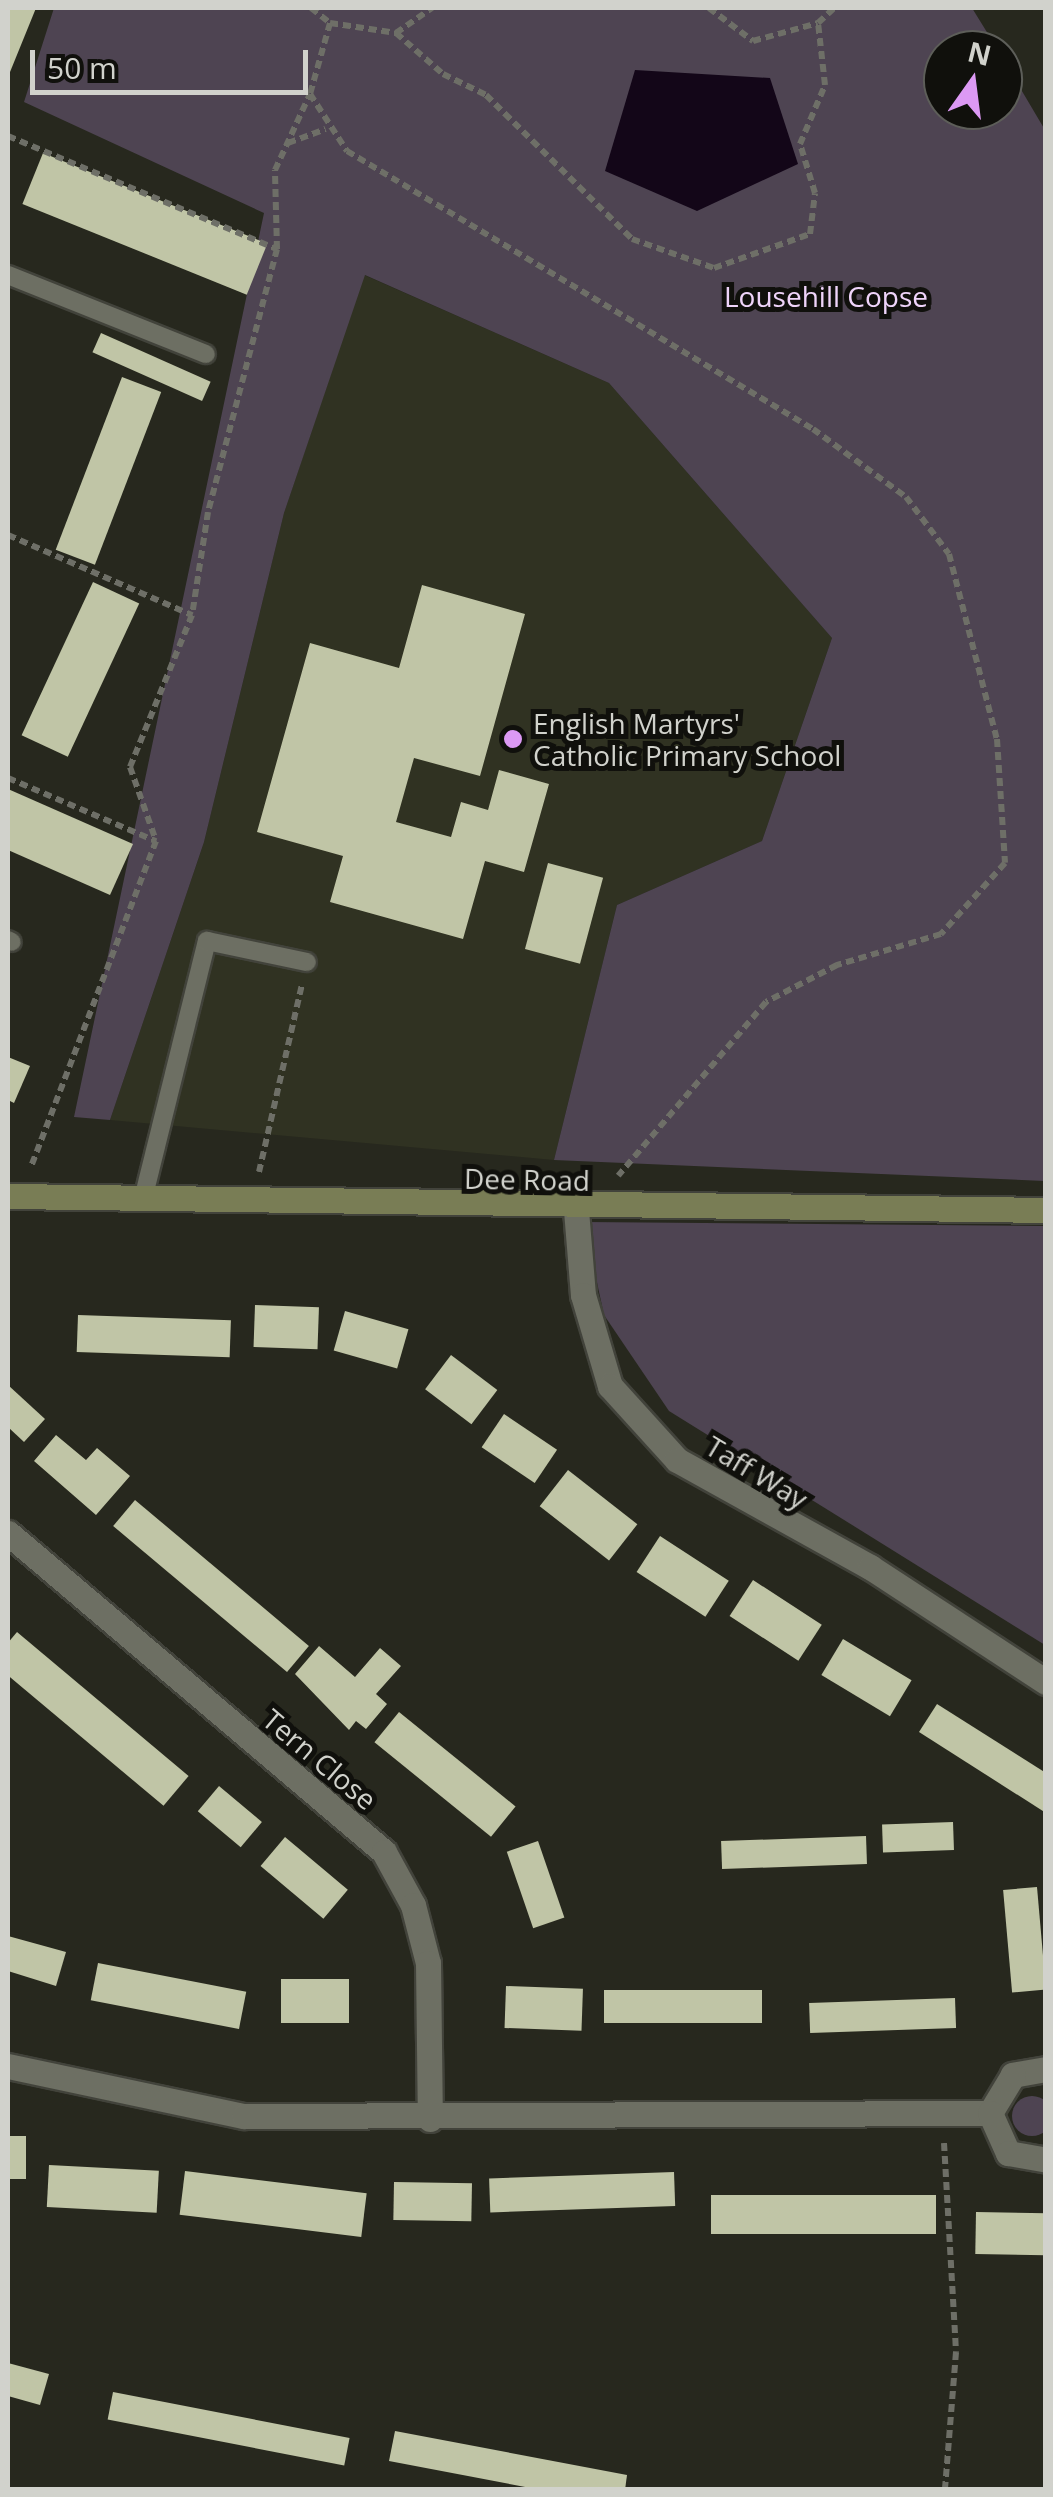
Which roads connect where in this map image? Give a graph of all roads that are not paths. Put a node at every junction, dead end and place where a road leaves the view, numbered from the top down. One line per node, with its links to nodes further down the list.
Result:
1 (8, 276): 2 (lane)
2 (206, 354)
3 (307, 962): 5 (lane)
4 (14, 1196): 5 (street, Dee Road)
5 (144, 1200): 6 (street, Dee Road)
6 (576, 1210): 7 (street, Dee Road); 9 (street, Taff Way)
7 (1046, 1210)
8 (8, 1533): 13 (street, Tern Close)
9 (1046, 1682)
10 (8, 2066): 13 (street)
11 (1046, 2070): 12 (street)
12 (990, 2112): 13 (street); 14 (street)
13 (430, 2119)
14 (1046, 2160)

